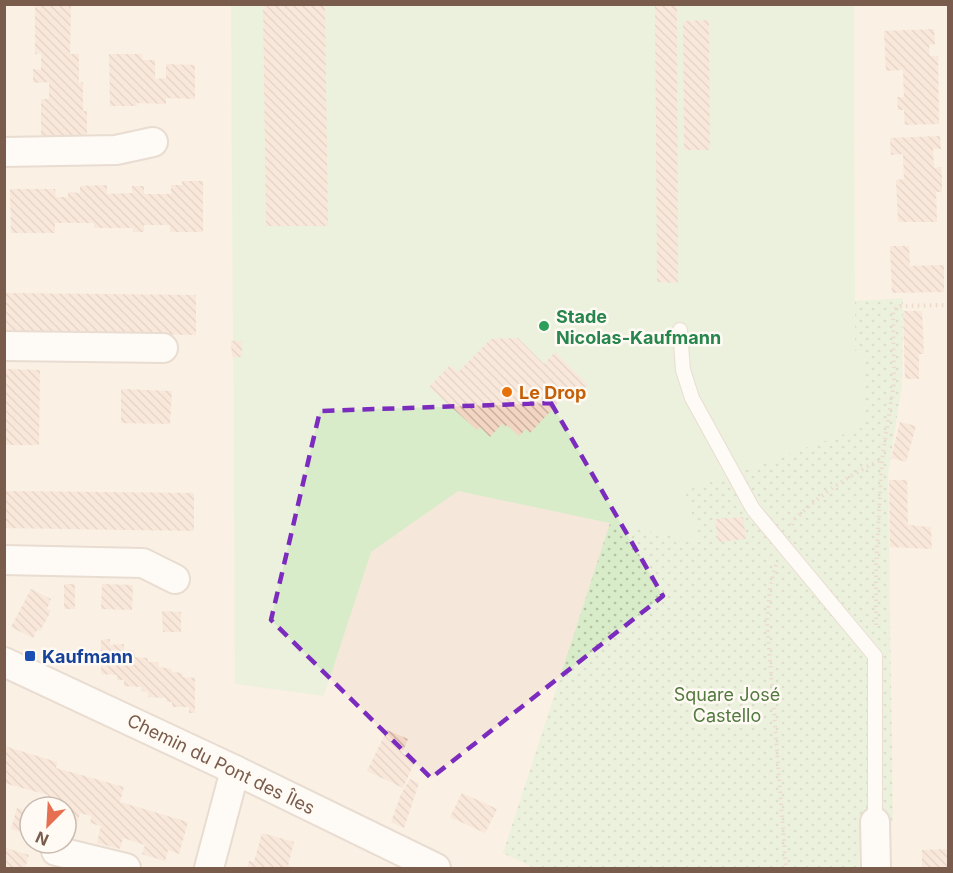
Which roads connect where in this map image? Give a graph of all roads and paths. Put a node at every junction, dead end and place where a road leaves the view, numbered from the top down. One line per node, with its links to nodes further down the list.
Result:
1 (153, 142): 2 (street)
2 (4, 152)
3 (948, 305): 7 (path)
4 (680, 330): 8 (lane)
5 (4, 346): 6 (street)
6 (163, 348)
7 (882, 459): 8 (path); 11 (path)
8 (782, 545): 11 (lane); 19 (path)
9 (4, 560): 10 (street)
10 (175, 579)
11 (875, 656): 14 (lane)
12 (4, 662): 13 (street, Chemin du Pont des Îles)
13 (235, 770): 17 (street); 18 (street, Chemin du Pont des Îles)
14 (875, 822): 20 (street)
15 (72, 855): 16 (street)
16 (126, 868)
17 (209, 868)
18 (436, 868)
19 (786, 868)
20 (876, 868)

